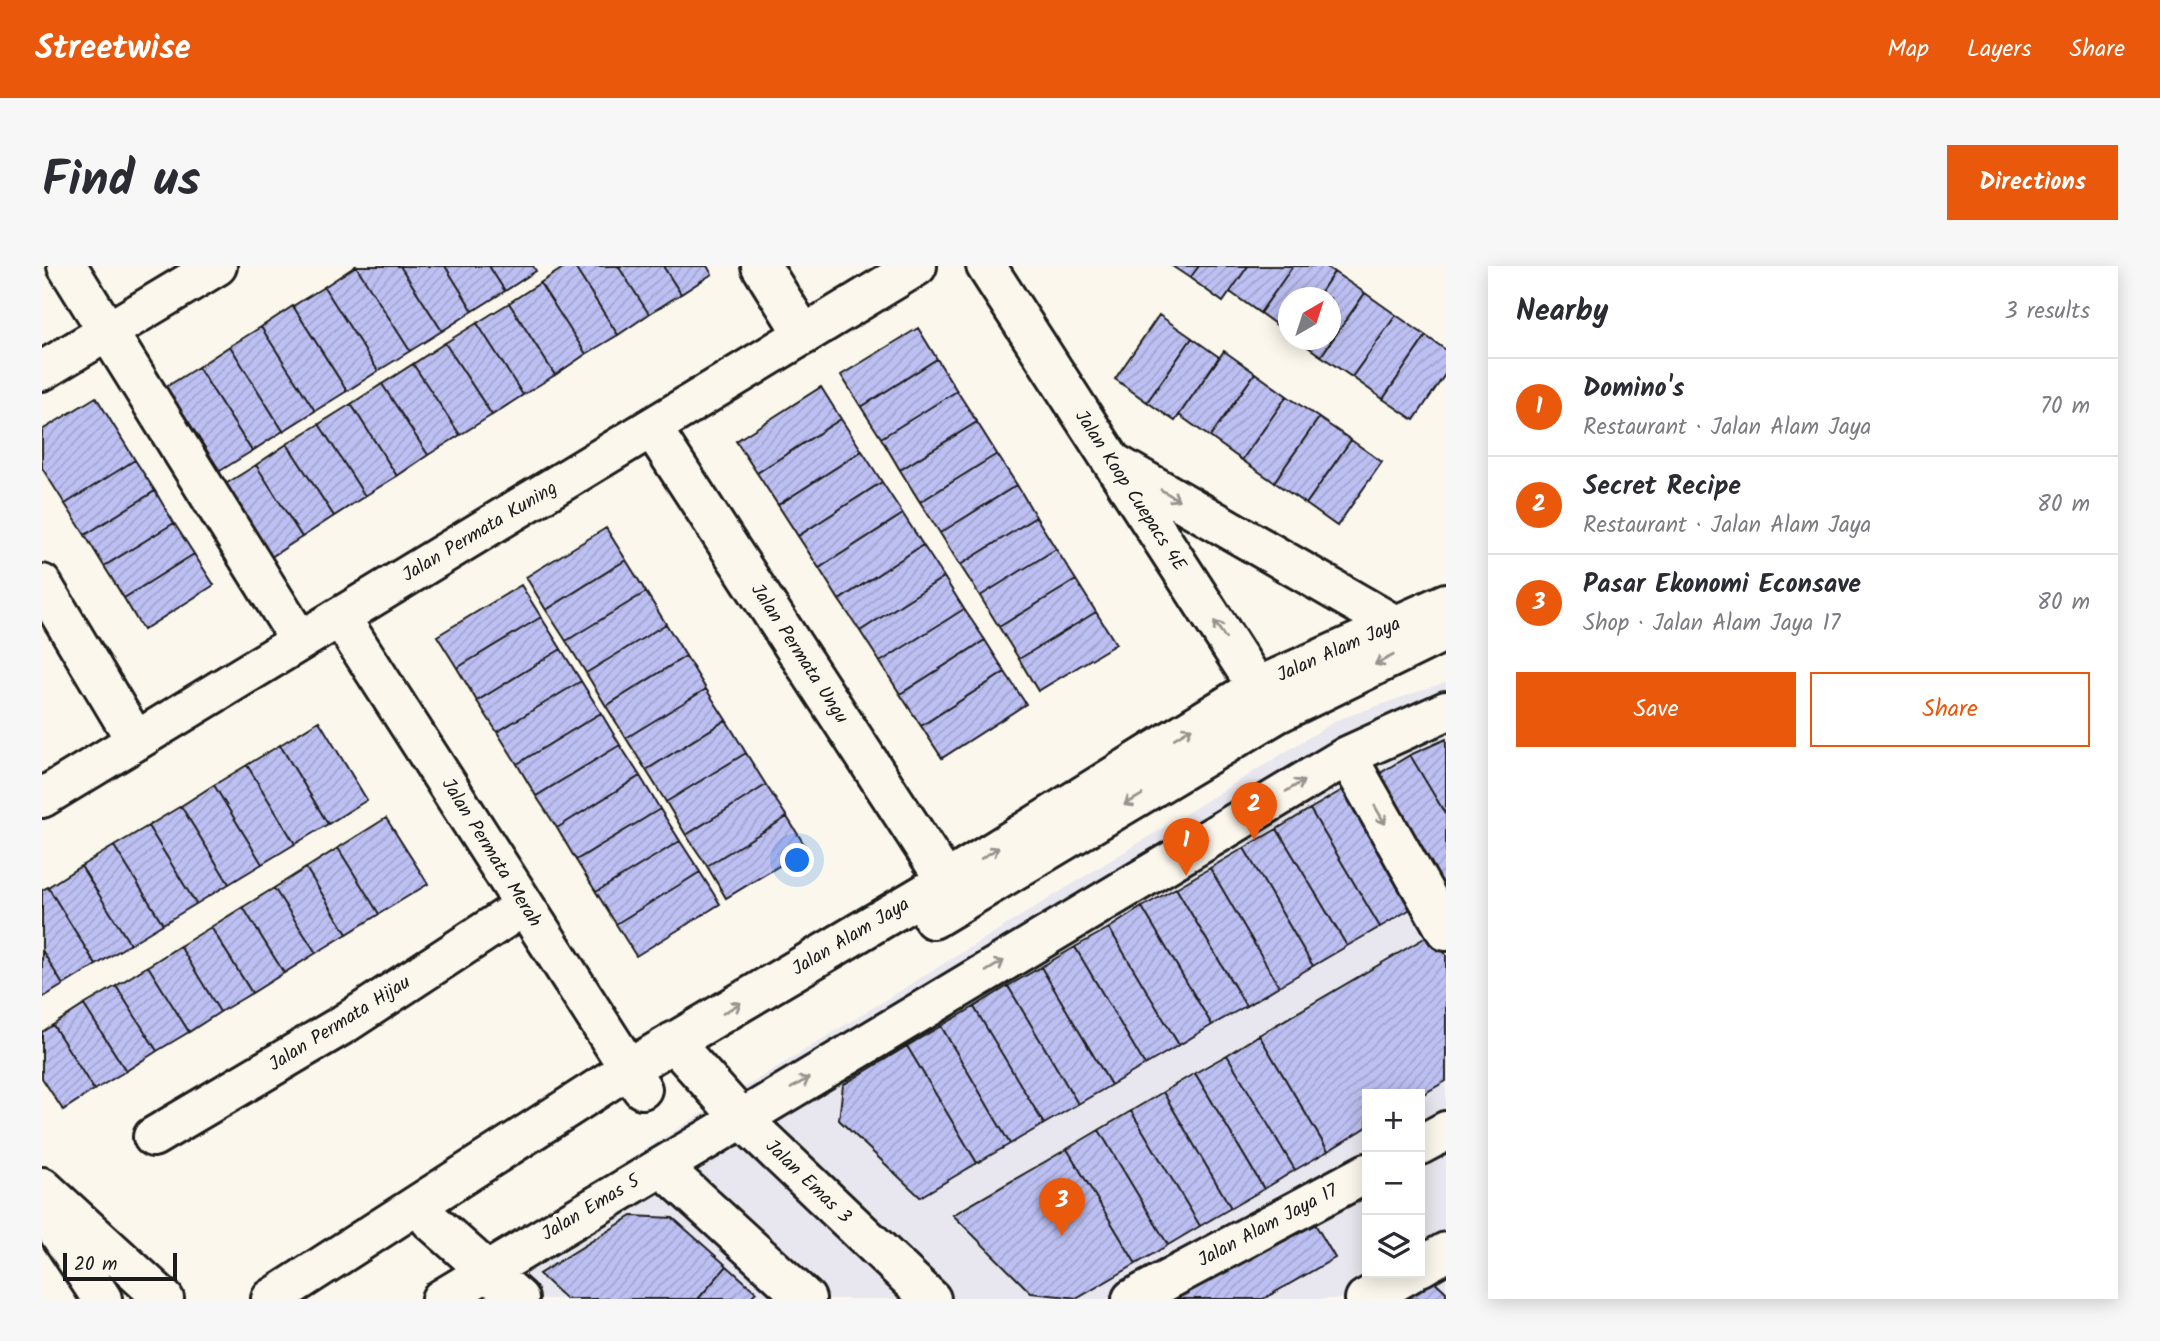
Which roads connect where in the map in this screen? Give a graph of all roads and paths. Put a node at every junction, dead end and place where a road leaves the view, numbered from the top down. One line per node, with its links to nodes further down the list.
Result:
1 (67, 266): 6 (street)
2 (216, 266): 6 (street)
3 (761, 266): 7 (street)
4 (917, 266): 7 (street, Jalan Permata Kuning)
5 (986, 266): 10 (street, Jalan Koop Cuepacs 4E)
6 (109, 331): 8 (street); 16 (street)
7 (804, 335): 9 (street, Jalan Permata Kuning)
8 (42, 371)
9 (652, 428): 13 (street, Jalan Permata Kuning); 22 (street, Jalan Permata Ungu)
10 (1111, 461): 14 (street, one-way to 14); 17 (street, Jalan Koop Cuepacs 4E, one-way to 10)
11 (42, 584): 19 (street)
12 (1446, 603): 14 (street, Jalan Alam Jaya)
13 (341, 617): 16 (street, Jalan Permata Kuning); 23 (street, Jalan Permata Merah)
14 (1395, 625): 17 (street, Jalan Alam Jaya)
15 (1446, 631): 17 (street, Jalan Alam Jaya, one-way to 17)
16 (300, 641): 19 (street, Jalan Permata Kuning)
17 (1266, 701): 22 (street, Jalan Alam Jaya, one-way to 17); 25 (street, Jalan Alam Jaya, one-way to 25)
18 (1446, 711): 20 (street, Jalan Emas 5)
19 (136, 741): 21 (street, Jalan Permata Kuning)
20 (1347, 756): 24 (street, one-way to 24); 27 (street, Jalan Emas 5, one-way to 20)
21 (42, 798)
22 (946, 881): 25 (street, Jalan Alam Jaya, one-way to 22)
23 (524, 906): 26 (street, Jalan Permata Merah); 29 (street, Jalan Permata Hijau)
24 (1442, 915)
25 (681, 1051): 26 (street, Jalan Alam Jaya); 27 (street, Jalan Emas 3)
26 (635, 1079): 35 (street, Jalan Alam Jaya); 42 (street, Jalan Alam Jaya)
27 (741, 1118): 31 (street, Jalan Emas 5); 47 (street, Jalan Emas 3)
28 (1446, 1131): 30 (street)
29 (153, 1137)
30 (1425, 1142)
31 (662, 1167): 38 (street, Jalan Emas 5); 46 (street)
32 (1362, 1176): 48 (street, Jalan Alam Jaya 17)
33 (42, 1187): 41 (street)
34 (42, 1207): 40 (street)
35 (430, 1220): 38 (street); 43 (street, Jalan Alam Jaya)
36 (1446, 1252): 37 (street)
37 (1425, 1264)
38 (487, 1270): 44 (street, Jalan Emas 5); 45 (street)
39 (1401, 1278): 49 (street)
40 (102, 1299)
41 (164, 1299)
42 (271, 1299)
43 (316, 1299)
44 (441, 1299)
45 (519, 1299)
46 (806, 1299)
47 (931, 1299)
48 (1132, 1299)
49 (1365, 1299)

